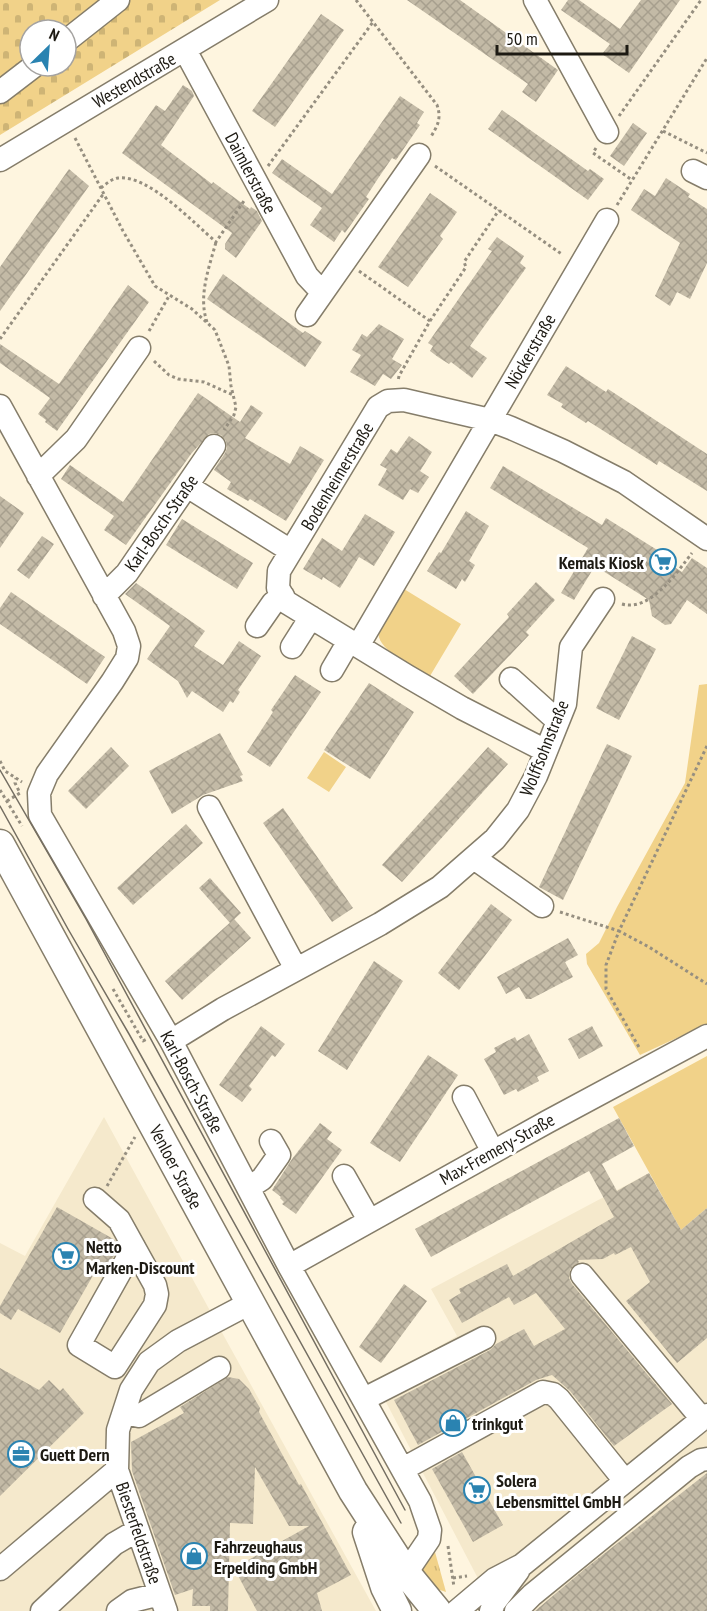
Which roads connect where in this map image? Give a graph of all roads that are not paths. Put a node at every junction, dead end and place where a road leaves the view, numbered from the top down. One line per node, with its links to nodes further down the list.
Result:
1 (118, 0): 4 (street)
2 (267, 0): 5 (street, Westendstraße)
3 (535, 0): 8 (street)
4 (78, 32)
5 (185, 50): 10 (street, Westendstraße); 12 (street, Daimlerstraße)
6 (18, 78): 7 (street)
7 (0, 92)
8 (607, 132)
9 (419, 155): 12 (street)
10 (0, 160)
11 (607, 220): 16 (street, Nöckerstraße)
12 (322, 292): 13 (street)
13 (307, 315)
14 (139, 348): 18 (street)
15 (0, 406): 18 (street)
16 (490, 420): 20 (street); 21 (street, Bodenheimerstraße); 27 (street, Nöckerstraße)
17 (214, 446): 19 (street, Karl-Bosch-Straße)
18 (38, 476): 22 (street)
19 (188, 486): 21 (street); 22 (street, Karl-Bosch-Straße)
20 (706, 538)
21 (291, 551): 23 (street, Bodenheimerstraße)
22 (104, 596): 39 (street, Karl-Bosch-Straße)
23 (283, 596): 25 (street); 26 (street)
24 (603, 599): 31 (street, Wolffsohnstraße)
25 (310, 617): 27 (street); 28 (street)
26 (257, 626)
27 (353, 643): 29 (street, Nöckerstraße); 32 (street)
28 (292, 647)
29 (332, 670)
30 (511, 679): 31 (street)
31 (559, 718): 32 (street, Wolffsohnstraße)
32 (546, 751): 34 (street, Wolffsohnstraße)
33 (209, 807): 37 (street)
34 (474, 858): 36 (street); 37 (street, Wolffsohnstraße)
35 (4, 860): 50 (main road, Venloer Straße)
36 (542, 906)
37 (296, 969): 39 (street, Wolffsohnstraße)
38 (707, 1036): 42 (street, Max-Fremery-Straße)
39 (171, 1041): 44 (street, Karl-Bosch-Straße)
40 (464, 1097): 42 (street)
41 (271, 1141): 44 (street)
42 (493, 1152): 46 (street, Max-Fremery-Straße)
43 (344, 1176): 46 (street)
44 (248, 1188): 48 (street, Karl-Bosch-Straße)
45 (97, 1201): 47 (street)
46 (369, 1220): 48 (street, Max-Fremery-Straße)
47 (134, 1247): 52 (street); 52 (street)
48 (289, 1266): 55 (street, Karl-Bosch-Straße)
49 (582, 1275): 57 (street)
50 (250, 1304): 53 (street, Biesterfeldstraße); 62 (main road, Venloer Straße)
51 (484, 1338): 55 (street)
52 (132, 1341): 53 (street)
53 (149, 1362): 56 (street, Biesterfeldstraße)
54 (219, 1368): 56 (street)
55 (365, 1401): 59 (street, Karl-Bosch-Straße)
56 (124, 1413): 60 (street, Biesterfeldstraße)
57 (704, 1417): 61 (street)
58 (707, 1459): 74 (street)
59 (402, 1469): 61 (street); 66 (street, Karl-Bosch-Straße)
60 (117, 1470): 63 (street, Biesterfeldstraße); 65 (street)
61 (625, 1482): 64 (street)
62 (353, 1491): 66 (main road, Venloer Straße); 70 (main road, Venloer Straße)
63 (138, 1530): 67 (street, Biesterfeldstraße); 68 (street)
64 (522, 1565): 72 (street); 73 (street)
65 (0, 1569)
66 (406, 1574): 71 (main road, Venloer Straße)
67 (163, 1602): 69 (street)
68 (42, 1611)
69 (118, 1611)
70 (397, 1611)
71 (437, 1611)
72 (457, 1611)
73 (491, 1611)
74 (516, 1611)

